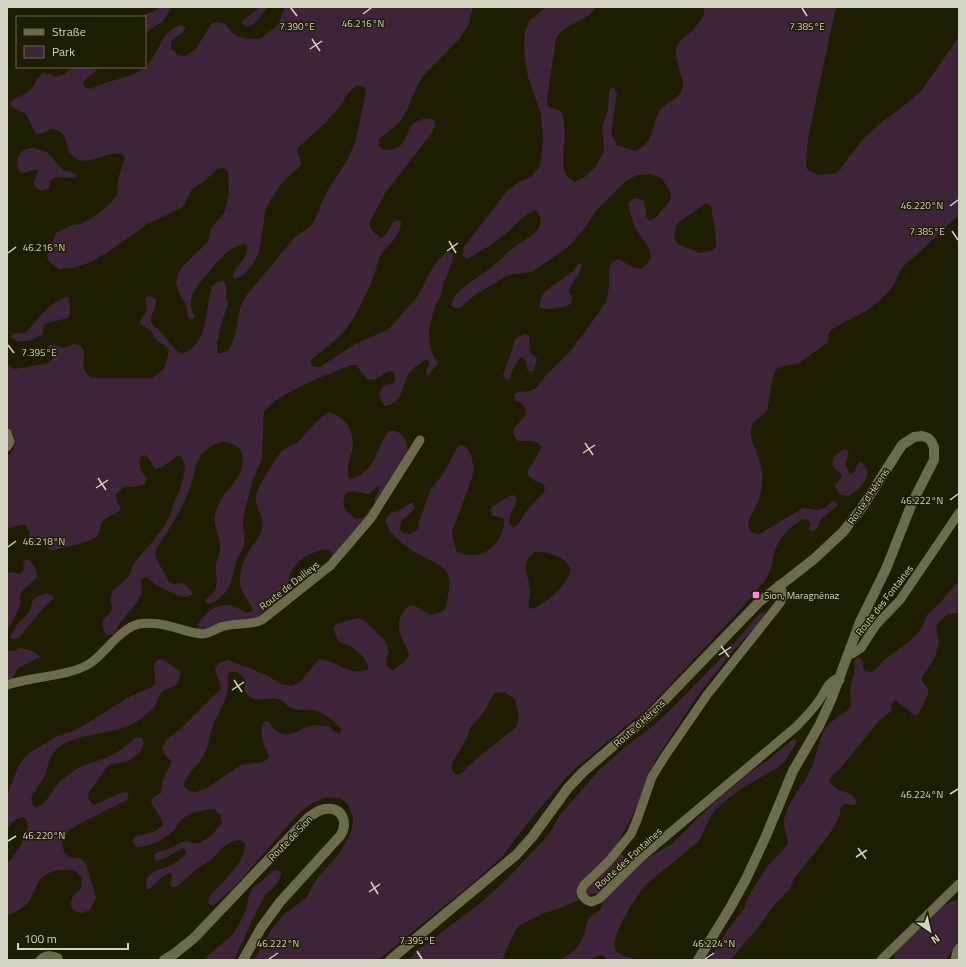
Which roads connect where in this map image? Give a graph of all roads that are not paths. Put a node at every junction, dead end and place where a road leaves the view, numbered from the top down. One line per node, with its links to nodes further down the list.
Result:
1 (7, 433): 3 (street)
2 (420, 440): 8 (street, Route de Dailleys)
3 (7, 447)
4 (959, 513): 6 (street, Route des Fontaines)
5 (779, 585): 6 (main road, Route d'Hérens); 7 (street, Route des Fontaines); 16 (main road, Route d'Hérens)
6 (848, 655): 7 (main road, Route d'Hérens)
7 (840, 680): 17 (main road, Route d'Hérens)
8 (7, 685)
9 (959, 884): 18 (street)
10 (959, 948): 12 (street)
11 (58, 958): 13 (street)
12 (954, 959)
13 (40, 960)
14 (164, 960): 15 (main road, Route de Sion)
15 (243, 960)
16 (390, 960)
17 (698, 960)
18 (881, 960)

